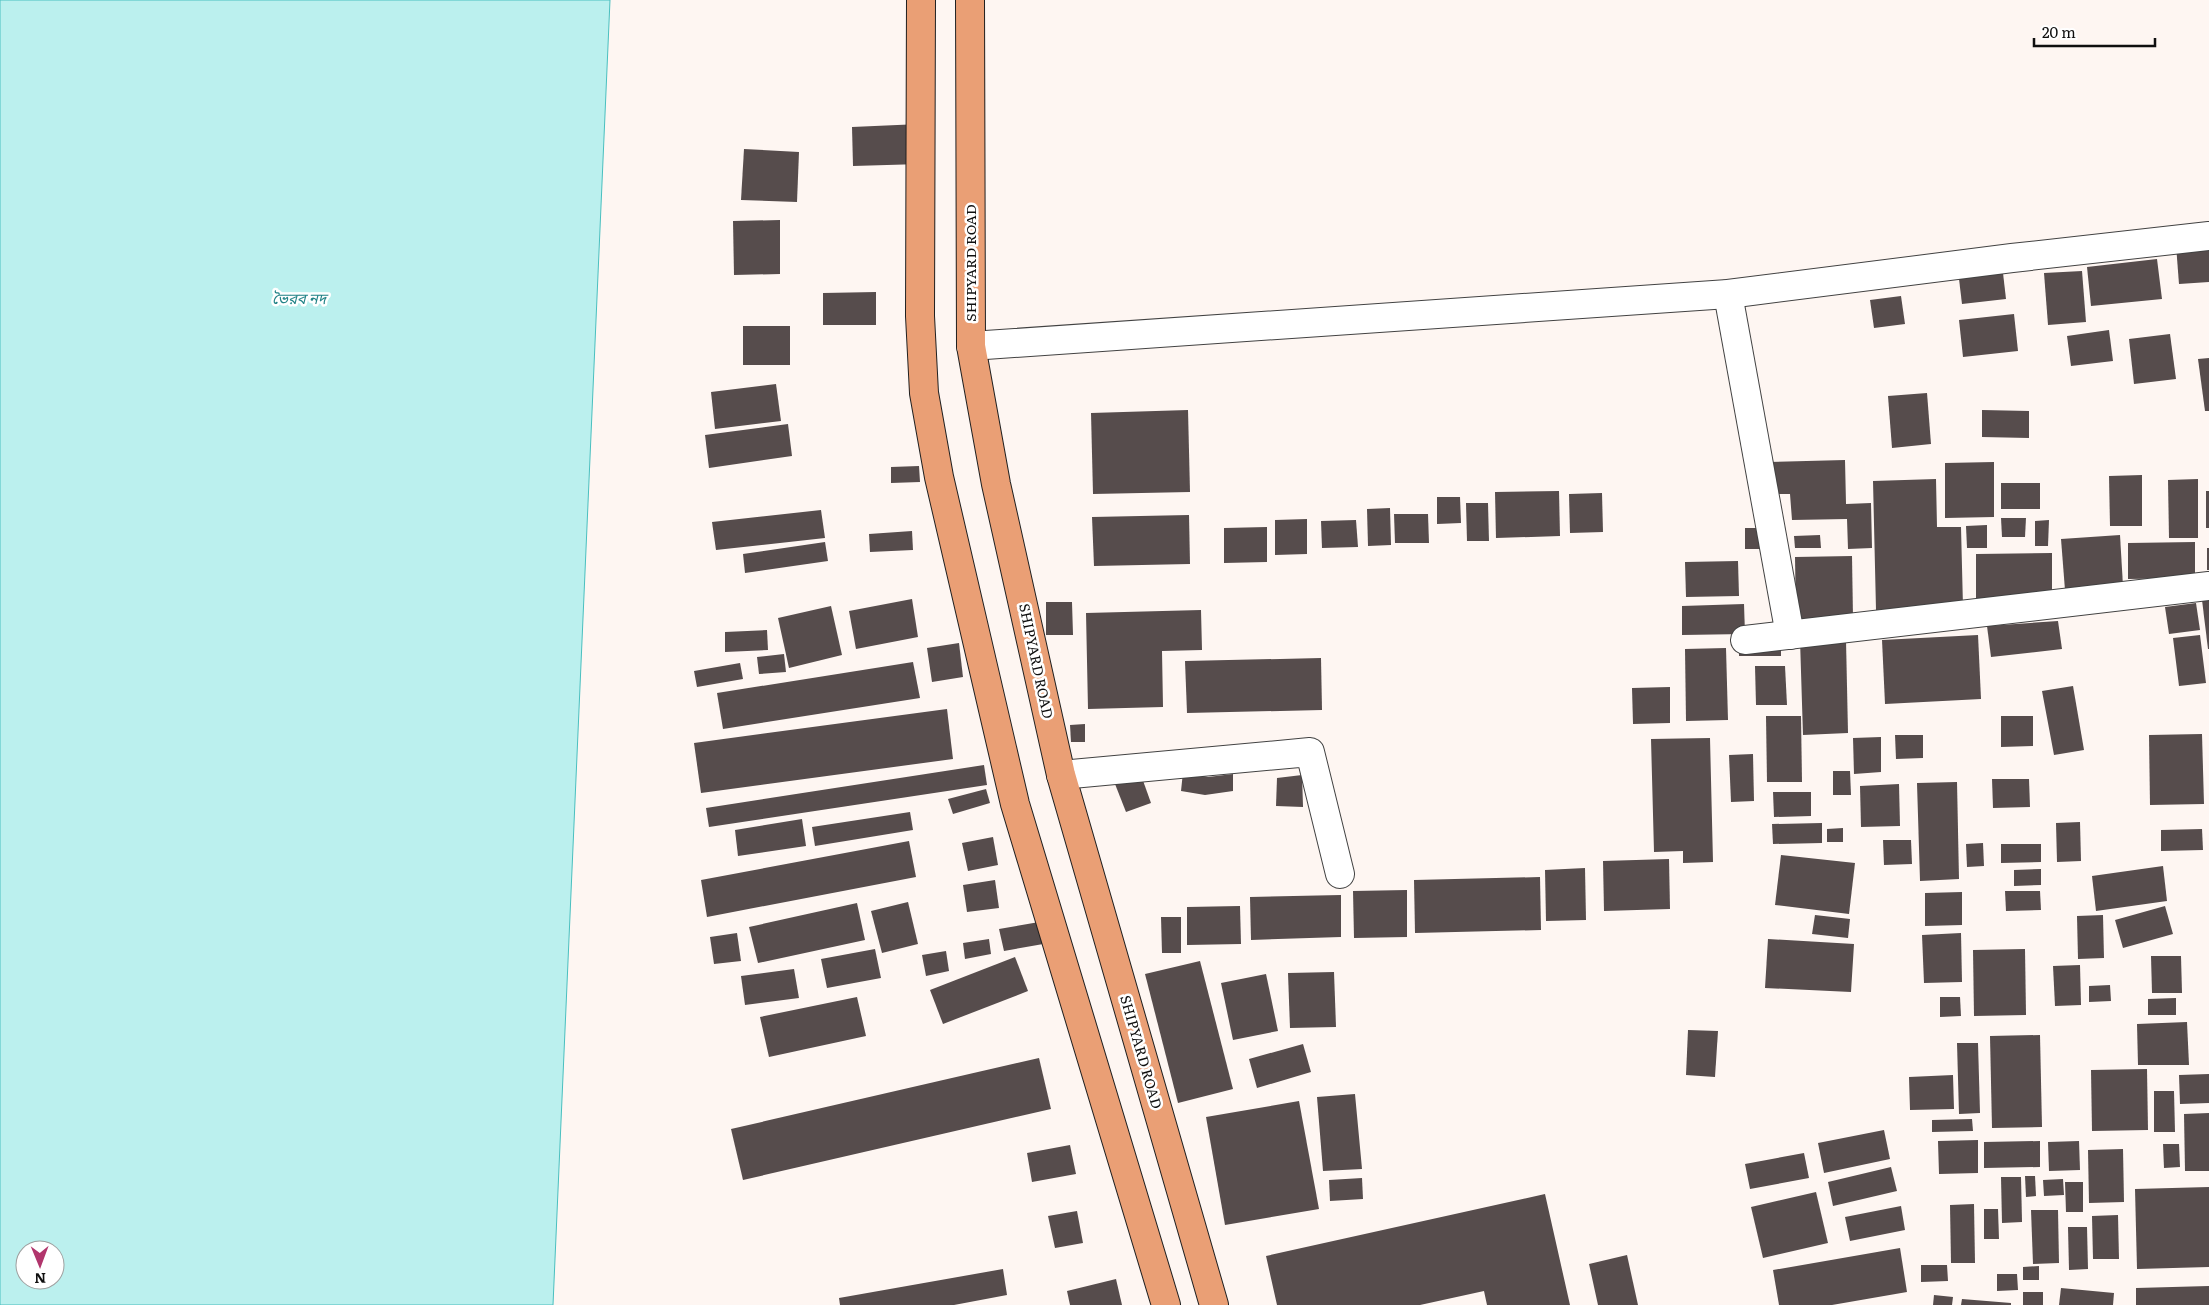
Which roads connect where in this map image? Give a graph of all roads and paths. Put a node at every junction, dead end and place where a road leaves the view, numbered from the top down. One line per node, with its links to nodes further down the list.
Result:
1 (921, 0): 11 (main road)
2 (970, 0): 5 (main road, SHIPYARD ROAD)
3 (2209, 236): 4 (street)
4 (1728, 294): 5 (street); 7 (street)
5 (972, 346): 9 (main road, SHIPYARD ROAD)
6 (2209, 586): 7 (street)
7 (1790, 635): 8 (street)
8 (1745, 640)
9 (1061, 775): 10 (street); 12 (main road, SHIPYARD ROAD)
10 (1340, 874)
11 (1166, 1305)
12 (1214, 1305)

